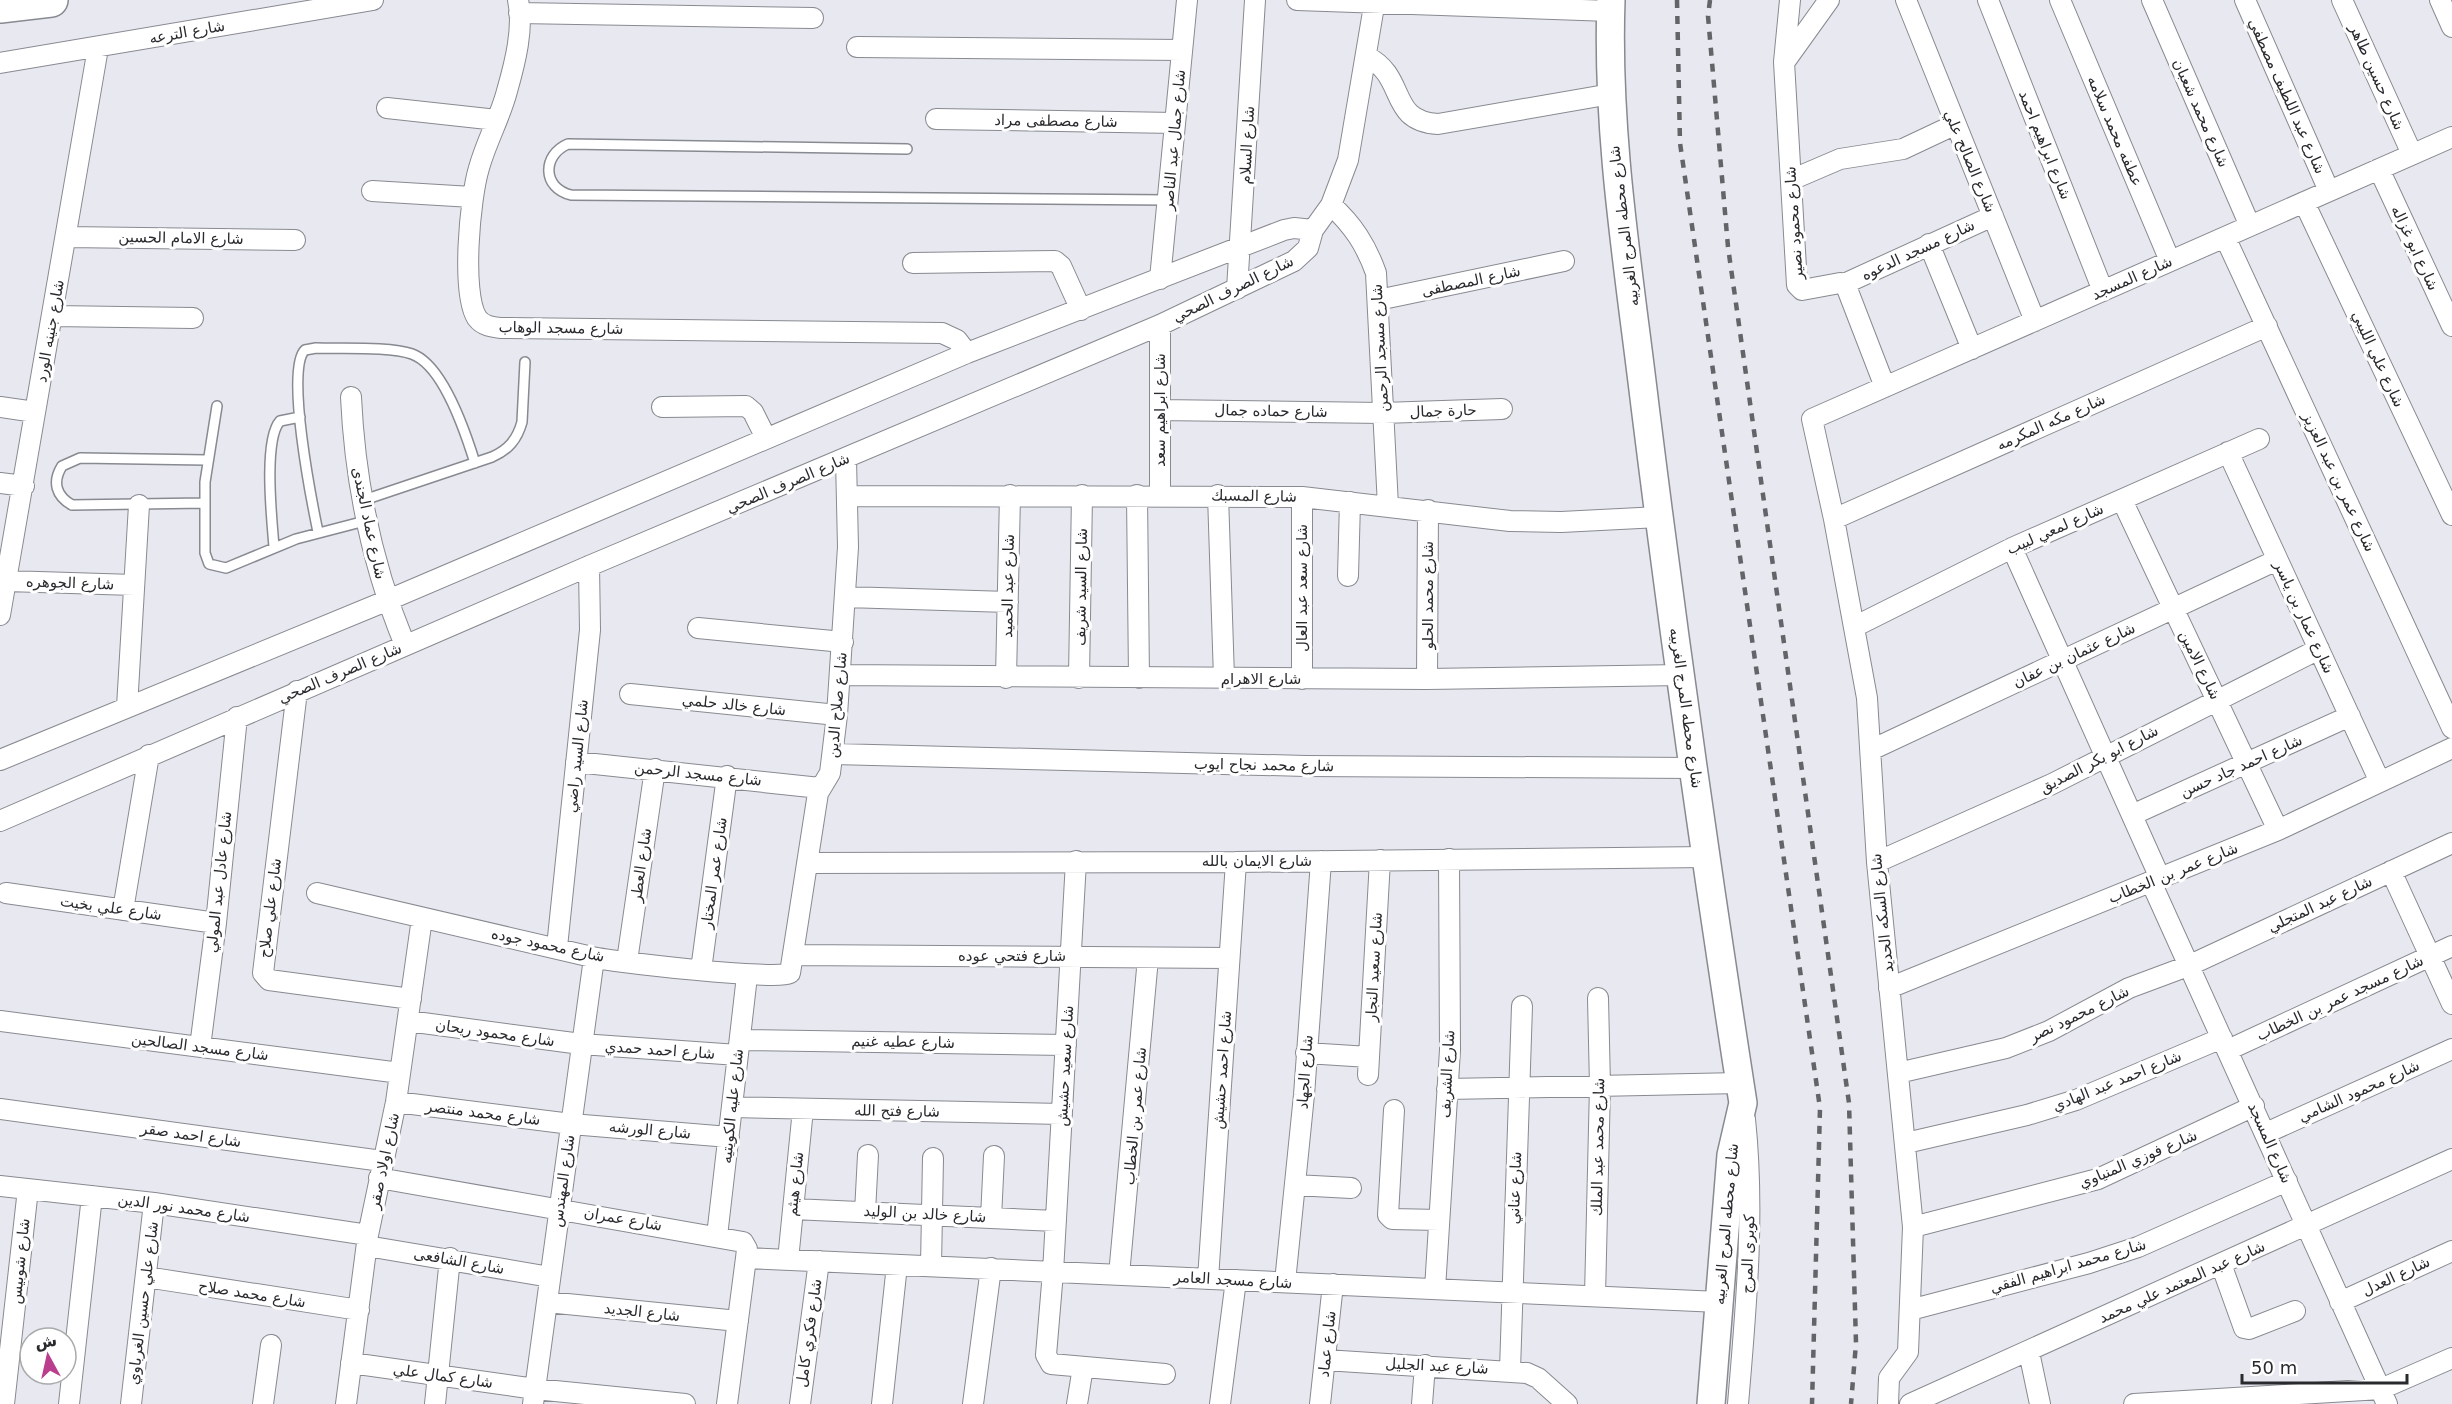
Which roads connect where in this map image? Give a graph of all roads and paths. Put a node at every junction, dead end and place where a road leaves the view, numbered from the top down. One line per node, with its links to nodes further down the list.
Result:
1 (51, 0): 17 (highway)
2 (373, 0): 22 (street, شارع الترعه)
3 (1187, 0): 23 (street, شارع جمال عبد الناصر)
4 (1255, 0): 51 (street, شارع السلام)
5 (1297, 0): 15 (street)
6 (1790, 0): 25 (street, شارع محمود نصير)
7 (1829, 0): 25 (street)
8 (1906, 0): 32 (street, شارع الصالح علي)
9 (1988, 0): 58 (street, شارع ابراهيم احمد)
10 (2060, 0): 53 (street, عطفه محمد سلامه)
11 (2152, 0): 45 (street, شارع محمد شعبان)
12 (2245, 0): 39 (street, شارع عبد اللطيف مصطفي)
13 (2342, 0): 35 (street, شارع حسين طاهر)
14 (2440, 0): 20 (street)
15 (1374, 1): 16 (street); 24 (street)
16 (1611, 5): 27 (main road, شارع محطه المرج الغربيه)
17 (0, 6)
18 (519, 7): 19 (street); 30 (street, شارع مسجد الوهاب)
19 (813, 18)
20 (2452, 27)
21 (857, 47): 23 (street)
22 (98, 48): 26 (street, شارع الترعه); 47 (street, شارع جنينه الورد)
23 (1182, 50): 31 (street, شارع جمال عبد الناصر)
24 (1366, 56): 27 (street); 43 (street)
25 (1784, 62): 37 (street, شارع محمود نصير)
26 (0, 63)
27 (1611, 94): 104 (main road, شارع محطه المرج الغربيه)
28 (387, 108): 30 (street)
29 (936, 119): 31 (street, شارع مصطفى مراد)
30 (497, 120): 40 (street, شارع مسجد الوهاب)
31 (1175, 123): 41 (street, شارع جمال عبد الناصر)
32 (1954, 125): 37 (street); 44 (street, شارع الصالح علي)
33 (2452, 138): 35 (street, شارع المسجد)
34 (908, 149): 41 (lane)
35 (2412, 154): 36 (street, شارع المسجد)
36 (2379, 169): 39 (street, شارع المسجد); 66 (street, شارع ابو غزاله)
37 (1791, 180): 56 (street, شارع محمود نصير)
38 (372, 191): 40 (street)
39 (2329, 191): 42 (street, شارع المسجد)
40 (472, 197): 68 (street, شارع مسجد الوهاب)
41 (1168, 200): 55 (street, شارع جمال عبد الناصر)
42 (2304, 202): 45 (street, شارع المسجد); 103 (street, شارع علي الليبي)
43 (1331, 205): 46 (street); 59 (street, شارع مسجد الرحمن)
44 (1993, 216): 50 (street, شارع مسجد الدعوه); 63 (street, شارع الصالح علي)
45 (2250, 226): 48 (street, شارع المسجد)
46 (1313, 230): 51 (street, شارع الصرف الصحي); 57 (street, شارع الصرف الصحي)
47 (67, 237): 49 (street, شارع الامام الحسين); 61 (street, شارع جنينه الورد)
48 (2225, 237): 53 (street, شارع المسجد); 65 (street, شارع عمر بن عبد العزيز)
49 (295, 240)
50 (1929, 244): 56 (street, شارع مسجد الدعوه); 67 (street)
51 (1241, 247): 55 (street, شارع الصرف الصحي); 57 (street, شارع السلام)
52 (1564, 261): 59 (street, شارع المصطفى)
53 (2170, 261): 58 (street, شارع المسجد)
54 (913, 263): 60 (street)
55 (1160, 279): 60 (street, شارع الصرف الصحي)
56 (1844, 284): 70 (street)
57 (1238, 289): 64 (street, شارع الصرف الصحي)
58 (2103, 291): 63 (street, شارع المسجد)
59 (1378, 300): 78 (street, شارع مسجد الرحمن)
60 (1081, 310): 68 (street, شارع الصرف الصحي)
61 (53, 316): 62 (street); 77 (street, شارع جنينه الورد)
62 (193, 318)
63 (2035, 321): 67 (street, شارع المسجد)
64 (1160, 325): 76 (street, شارع ابراهيم سعد); 84 (street, شارع الصرف الصحي)
65 (2267, 326): 105 (street, شارع مكه المكرمه); 142 (street, شارع عمر بن عبد العزيز)
66 (2452, 326)
67 (1972, 349): 70 (street, شارع المسجد)
68 (968, 353): 81 (street, شارع الصرف الصحي)
69 (525, 362): 86 (lane)
70 (1885, 387): 80 (street, شارع المسجد)
71 (351, 397): 97 (street, شارع عماد الجندى)
72 (217, 406): 85 (lane)
73 (0, 407): 77 (street)
74 (662, 407): 81 (street)
75 (1502, 409): 78 (street, حارة جمال)
76 (1160, 410): 78 (street, شارع حماده جمال); 92 (street, شارع ابراهيم سعد)
77 (35, 412): 88 (street, شارع جنينه الورد)
78 (1383, 413): 101 (street, شارع مسجد الرحمن)
79 (300, 417): 86 (lane); 107 (lane); 108 (lane)
80 (1812, 419): 105 (street, شارع السكه الحديد)
81 (766, 438): 117 (street, شارع الصرف الصحي)
82 (2259, 439): 83 (street, شارع لمعي لبيب)
83 (2228, 452): 96 (street, شارع لمعي لبيب); 111 (street, شارع عمار بن ياسر)
84 (846, 459): 94 (street, شارع صلاح الدين); 112 (street, شارع الصرف الصحي)
85 (206, 460): 99 (lane); 100 (lane)
86 (475, 463): 97 (lane)
87 (0, 483): 88 (street)
88 (24, 486): 110 (street, شارع جنينه الورد)
89 (1010, 495): 90 (street, شارع المسبك); 94 (street, شارع المسبك); 118 (street, شارع عبد الحميد)
90 (1082, 495): 91 (street, شارع المسبك); 130 (street, شارع السيد شريف)
91 (1137, 495): 92 (street, شارع المسبك); 131 (street)
92 (1160, 495): 93 (street, شارع المسبك)
93 (1218, 495): 95 (street, شارع المسبك); 132 (street)
94 (847, 496): 116 (street, شارع صلاح الدين)
95 (1302, 497): 98 (street, شارع المسبك); 133 (street, شارع سعد عبد العال)
96 (2122, 500): 109 (street, شارع لمعي لبيب); 119 (street, شارع الامين)
97 (361, 501): 106 (street, شارع عماد الجندى)
98 (1350, 502): 101 (street, شارع المسبك); 113 (street)
99 (204, 503): 100 (lane); 108 (lane)
100 (139, 505): 115 (street)
101 (1388, 506): 102 (street, شارع المسبك)
102 (1428, 510): 104 (street, شارع المسبك); 134 (street, شارع محمد الحلو)
103 (2452, 515)
104 (1659, 518): 128 (main road, شارع محطه المرج الغربيه)
105 (1834, 519): 121 (street, شارع السكه الحديد)
106 (365, 521): 107 (lane); 117 (street, شارع عماد الجندى)
107 (318, 532): 108 (lane)
108 (274, 547)
109 (2012, 548): 121 (street, شارع لمعي لبيب); 126 (street)
110 (6, 555): 114 (street, شارع جنينه الورد)
111 (2277, 560): 119 (street, شارع عثمان بن عفان); 125 (street, شارع عمار بن ياسر)
112 (589, 566): 124 (street, شارع الصرف الصحي); 149 (street, شارع السيد راضي)
113 (1348, 576)
114 (7, 581): 115 (street, شارع الجوهره); 120 (street, شارع جنينه الورد)
115 (134, 585): 138 (street)
116 (846, 597): 118 (street); 123 (street, شارع صلاح الدين)
117 (387, 601): 124 (street, شارع عماد الجندى); 138 (street, شارع الصرف الصحي)
118 (1008, 602): 129 (street, شارع عبد الحميد)
119 (2173, 609): 126 (street, شارع عثمان بن عفان); 137 (street, شارع الامين)
120 (0, 615)
121 (1854, 627): 144 (street, شارع السكه الحديد)
122 (698, 628): 123 (street)
123 (843, 642): 127 (street, شارع صلاح الدين)
124 (405, 645): 135 (street, شارع الصرف الصحي)
125 (2319, 649): 137 (street, شارع ابو بكر الصديق); 140 (street, شارع عمار بن ياسر)
126 (2062, 661): 144 (street, شارع عثمان بن عفان); 147 (street)
127 (840, 675): 129 (street, شارع الاهرام); 139 (street, شارع صلاح الدين)
128 (1682, 675): 134 (street, شارع الاهرام); 151 (main road, شارع محطه المرج الغربيه)
129 (1006, 678): 130 (street, شارع الاهرام)
130 (1080, 678): 131 (street, شارع الاهرام)
131 (1139, 678): 132 (street, شارع الاهرام)
132 (1224, 678): 133 (street, شارع الاهرام)
133 (1302, 679): 134 (street, شارع الاهرام)
134 (1427, 679)
135 (297, 691): 141 (street, شارع الصرف الصحي); 189 (street, شارع علي صلاح)
136 (630, 694): 139 (street, شارع خالد حلمي)
137 (2217, 700): 147 (street, شارع ابو بكر الصديق); 150 (street, شارع الامين)
138 (127, 707): 148 (street, شارع الصرف الصحي)
139 (837, 715): 145 (street, شارع صلاح الدين)
140 (2350, 716): 150 (street, شارع احمد جاد حسن); 154 (street, شارع عمار بن ياسر)
141 (237, 717): 146 (street, شارع الصرف الصحي); 174 (street, شارع عادل عبد المولي)
142 (2452, 728)
143 (2452, 748): 154 (street, شارع عمر بن الخطاب)
144 (1871, 750): 166 (street, شارع السكه الحديد)
145 (834, 754): 151 (street, شارع محمد نجاح ايوب); 155 (street, شارع صلاح الدين)
146 (149, 755): 157 (street, شارع الصرف الصحي); 172 (street)
147 (2105, 755): 156 (street); 166 (street, شارع ابو بكر الصديق)
148 (0, 760)
149 (576, 762): 152 (street, شارع مسجد الرحمن); 175 (street, شارع السيد راضي)
150 (2247, 763): 156 (street, شارع احمد جاد حسن); 158 (street, شارع الامين)
151 (1695, 768): 160 (main road, شارع محطه المرج الغربيه)
152 (655, 770): 153 (street, شارع مسجد الرحمن); 183 (street, شارع العطر)
153 (727, 776): 155 (street, شارع مسجد الرحمن); 185 (street, شارع عمر المختار)
154 (2380, 782): 158 (street, شارع عمر بن الخطاب)
155 (820, 788): 167 (street, شارع صلاح الدين)
156 (2132, 815): 169 (street)
157 (0, 821)
158 (2278, 830): 169 (street, شارع عمر بن الخطاب)
159 (2452, 843): 168 (street, شارع عبد المتجلي)
160 (1708, 857): 161 (street, شارع الايمان بالله); 206 (main road, شارع محطه المرج الغربيه)
161 (1449, 859): 162 (street, شارع الايمان بالله); 205 (street, شارع الشريف)
162 (1380, 860): 164 (street, شارع الايمان بالله); 200 (street, شارع سعيد النجار)
163 (1076, 861): 165 (street, شارع الايمان بالله); 167 (street, شارع الايمان بالله); 178 (street, شارع سعيد حشيش)
164 (1321, 861): 165 (street, شارع الايمان بالله); 200 (street, شارع الجهاد)
165 (1236, 862): 182 (street, شارع احمد حشيش)
166 (1876, 862): 187 (street, شارع السكه الحديد)
167 (807, 863): 177 (street, شارع صلاح الدين)
168 (2391, 871): 179 (street); 184 (street, شارع عبد المتجلي)
169 (2156, 880): 184 (street, شارع المسجد); 187 (street, شارع عمر بن الخطاب)
170 (6, 893): 172 (street, شارع علي بخيت)
171 (317, 893): 173 (street, شارع محمود جوده)
172 (123, 910): 174 (street, شارع علي بخيت)
173 (422, 918): 175 (street, شارع محمود جوده); 189 (street, شارع اولاد صقر)
174 (216, 923): 197 (street, شارع عادل عبد المولي)
175 (557, 946): 180 (street, شارع محمود جوده)
176 (2452, 946): 179 (street, شارع مسجد عمر بن الخطاب)
177 (794, 955): 178 (street, شارع فتحي عوده); 186 (street, شارع صلاح الدين)
178 (1071, 956): 181 (street, شارع فتحي عوده); 196 (street, شارع سعيد حشيش)
179 (2430, 956): 190 (street); 195 (street, شارع مسجد عمر بن الخطاب)
180 (594, 958): 183 (street, شارع محمود جوده); 194 (street, شارع المهندس)
181 (1148, 958): 182 (street, شارع فتحي عوده); 251 (street, شارع عمر بن الخطاب)
182 (1229, 958): 254 (street, شارع احمد حشيش)
183 (627, 961): 185 (street, شارع محمود جوده)
184 (2188, 966): 195 (street, شارع المسجد); 202 (street, شارع محمود نصر)
185 (701, 970): 186 (street, شارع محمود جوده)
186 (747, 976): 198 (street, شارع عليه الكويتيه)
187 (1889, 988): 202 (street, شارع السكه الحديد)
188 (1598, 998): 203 (street, شارع محمد عبد الملك)
189 (411, 999): 193 (street, شارع اولاد صقر)
190 (2452, 1004)
191 (1522, 1006): 204 (street, شارع عناني)
192 (0, 1021): 197 (street, شارع مسجد الصالحين)
193 (408, 1021): 194 (street, شارع محمود ريحان); 201 (street, شارع اولاد صقر)
194 (581, 1044): 198 (street, شارع احمد حمدي); 214 (street, شارع المهندس)
195 (2225, 1044): 208 (street, شارع المسجد); 217 (street, شارع احمد عبد الهادي)
196 (1066, 1045): 198 (street, شارع عطيه غنيم); 213 (street, شارع سعيد حشيش)
197 (200, 1047): 201 (street, شارع مسجد الصالحين)
198 (739, 1048): 209 (street, شارع عليه الكويتيه)
199 (2452, 1049): 215 (street, شارع محمود الشامي)
200 (1306, 1053): 224 (street, شارع الجهاد)
201 (400, 1073): 207 (street, شارع اولاد صقر)
202 (1898, 1073): 217 (street, شارع السكه الحديد)
203 (1600, 1086): 204 (street); 206 (street); 260 (street, شارع محمد عبد الملك)
204 (1519, 1087): 205 (street); 259 (street, شارع عناني)
205 (1447, 1089): 235 (street, شارع الشريف)
206 (1742, 1093): 262 (main road, شارع محطه المرج الغربيه); 300 (street, كوبرى المرج)
207 (396, 1102): 214 (street, شارع محمد منتصر); 222 (street, شارع اولاد صقر)
208 (2254, 1106): 215 (street, شارع المسجد); 238 (street, شارع فوزي المنياوي)
209 (732, 1107): 211 (street, شارع فتح الله); 216 (street, شارع عليه الكويتيه)
210 (0, 1109): 222 (street, شارع احمد صقر)
211 (803, 1109): 213 (street, شارع فتح الله); 231 (street, شارع هيثم)
212 (1394, 1110): 235 (street)
213 (1062, 1114): 236 (street, شارع سعيد حشيش)
214 (570, 1124): 216 (street, شارع الورشه); 230 (street, شارع المهندس)
215 (2266, 1133): 223 (street, شارع المسجد)
216 (729, 1137): 239 (street, شارع عليه الكويتيه)
217 (1906, 1143): 238 (street, شارع السكه الحديد)
218 (868, 1155): 232 (street)
219 (993, 1156): 234 (street)
220 (933, 1158): 233 (street)
221 (2452, 1159): 237 (street, شارع عبد المعتمد علي محمد)
222 (381, 1170): 230 (street, شارع عمران); 240 (street, شارع اولاد صقر)
223 (2287, 1181): 237 (street, شارع المسجد); 265 (street, شارع محمد ابراهيم الفقي)
224 (1295, 1185): 226 (street); 256 (street, شارع الجهاد)
225 (0, 1186): 227 (street, شارع محمد نور الدين)
226 (1351, 1188)
227 (28, 1189): 228 (street, شارع محمد نور الدين); 282 (street, شارع شوبيس)
228 (92, 1196): 229 (street, شارع محمد نور الدين); 283 (street)
229 (154, 1203): 240 (street, شارع محمد نور الدين); 252 (street, شارع علي حسين الغرباوي)
230 (558, 1208): 239 (street, شارع عمران); 253 (street, شارع المهندس)
231 (793, 1209): 232 (street, شارع خالد بن الوليد); 244 (street, شارع هيثم)
232 (865, 1212): 233 (street, شارع خالد بن الوليد)
233 (932, 1215): 234 (street, شارع خالد بن الوليد); 248 (street)
234 (991, 1218): 236 (street, شارع خالد بن الوليد)
235 (1439, 1220): 258 (street, شارع الشريف)
236 (1056, 1221): 250 (street, شارع سعيد حشيش)
237 (2306, 1226): 246 (street, شارع عبد المعتمد علي محمد); 263 (street, شارع المسجد)
238 (1913, 1227): 265 (street, شارع السكه الحديد)
239 (717, 1236): 243 (street, شارع عمران)
240 (368, 1240): 242 (street, شارع الشافعى); 264 (street, شارع اولاد صقر)
241 (2452, 1251): 263 (street, شارع العدل)
242 (450, 1258): 253 (street, شارع الشافعى); 276 (street)
243 (746, 1258): 244 (street, شارع مسجد العامر); 267 (street)
244 (788, 1260): 245 (street, شارع مسجد العامر)
245 (819, 1261): 247 (street, شارع مسجد العامر); 290 (street, شارع فكري كامل)
246 (2221, 1264): 266 (street); 269 (street, شارع عبد المعتمد علي محمد)
247 (897, 1265): 248 (street, شارع مسجد العامر); 291 (street)
248 (931, 1266): 249 (street, شارع مسجد العامر)
249 (991, 1268): 250 (street, شارع مسجد العامر); 292 (street)
250 (1053, 1272): 251 (street, شارع مسجد العامر); 274 (street, شارع سعيد حشيش)
251 (1119, 1275): 254 (street, شارع مسجد العامر)
252 (146, 1277): 264 (street, شارع محمد صلاح); 284 (street, شارع علي حسين الغرباوي)
253 (550, 1277): 261 (street, شارع المهندس)
254 (1208, 1279): 255 (street, شارع مسجد العامر)
255 (1236, 1280): 256 (street, شارع مسجد العامر); 294 (street)
256 (1286, 1282): 257 (street, شارع مسجد العامر)
257 (1333, 1284): 258 (street, شارع مسجد العامر); 271 (street, شارع عماد)
258 (1435, 1289): 259 (street, شارع مسجد العامر)
259 (1512, 1293): 260 (street, شارع مسجد العامر); 275 (street, شارع عناني)
260 (1595, 1296): 262 (street, شارع مسجد العامر)
261 (547, 1302): 267 (street, شارع الجديد); 279 (street, شارع المهندس)
262 (1719, 1302): 299 (main road, شارع محطه المرج الغربيه)
263 (2340, 1302): 280 (street, شارع المسجد)
264 (359, 1310): 272 (street, شارع اولاد صقر)
265 (1910, 1310): 301 (street, شارع السكه الحديد)
266 (2295, 1311)
267 (738, 1321): 289 (street)
268 (271, 1345): 285 (street)
269 (2029, 1352): 302 (street, شارع عبد المعتمد علي محمد); 303 (street)
270 (2452, 1358): 280 (street)
271 (1325, 1360): 273 (street, شارع عبد الجليل); 295 (street, شارع عماد)
272 (351, 1363): 276 (street, شارع كمال علي); 286 (street, شارع اولاد صقر)
273 (1425, 1365): 275 (street, شارع عبد الجليل); 296 (street)
274 (1083, 1367): 277 (street); 293 (street)
275 (1510, 1370): 278 (street, شارع عبد الجليل)
276 (438, 1374): 279 (street, شارع كمال علي); 287 (street)
277 (1165, 1374)
278 (1545, 1383): 297 (street); 298 (street)
279 (534, 1396): 281 (street, شارع كمال علي)
280 (2384, 1397): 304 (street)
281 (637, 1401): 288 (street, شارع كمال علي)
282 (4, 1404)
283 (69, 1404)
284 (131, 1404)
285 (263, 1404)
286 (346, 1404)
287 (435, 1404)
288 (685, 1404)
289 (727, 1404)
290 (800, 1404)
291 (882, 1404)
292 (973, 1404)
293 (1077, 1404)
294 (1220, 1404)
295 (1320, 1404)
296 (1422, 1404)
297 (1543, 1404)
298 (1567, 1404)
299 (1711, 1404)
300 (1738, 1404)
301 (1888, 1404)
302 (1910, 1404)
303 (2040, 1404)
304 (2134, 1404)

